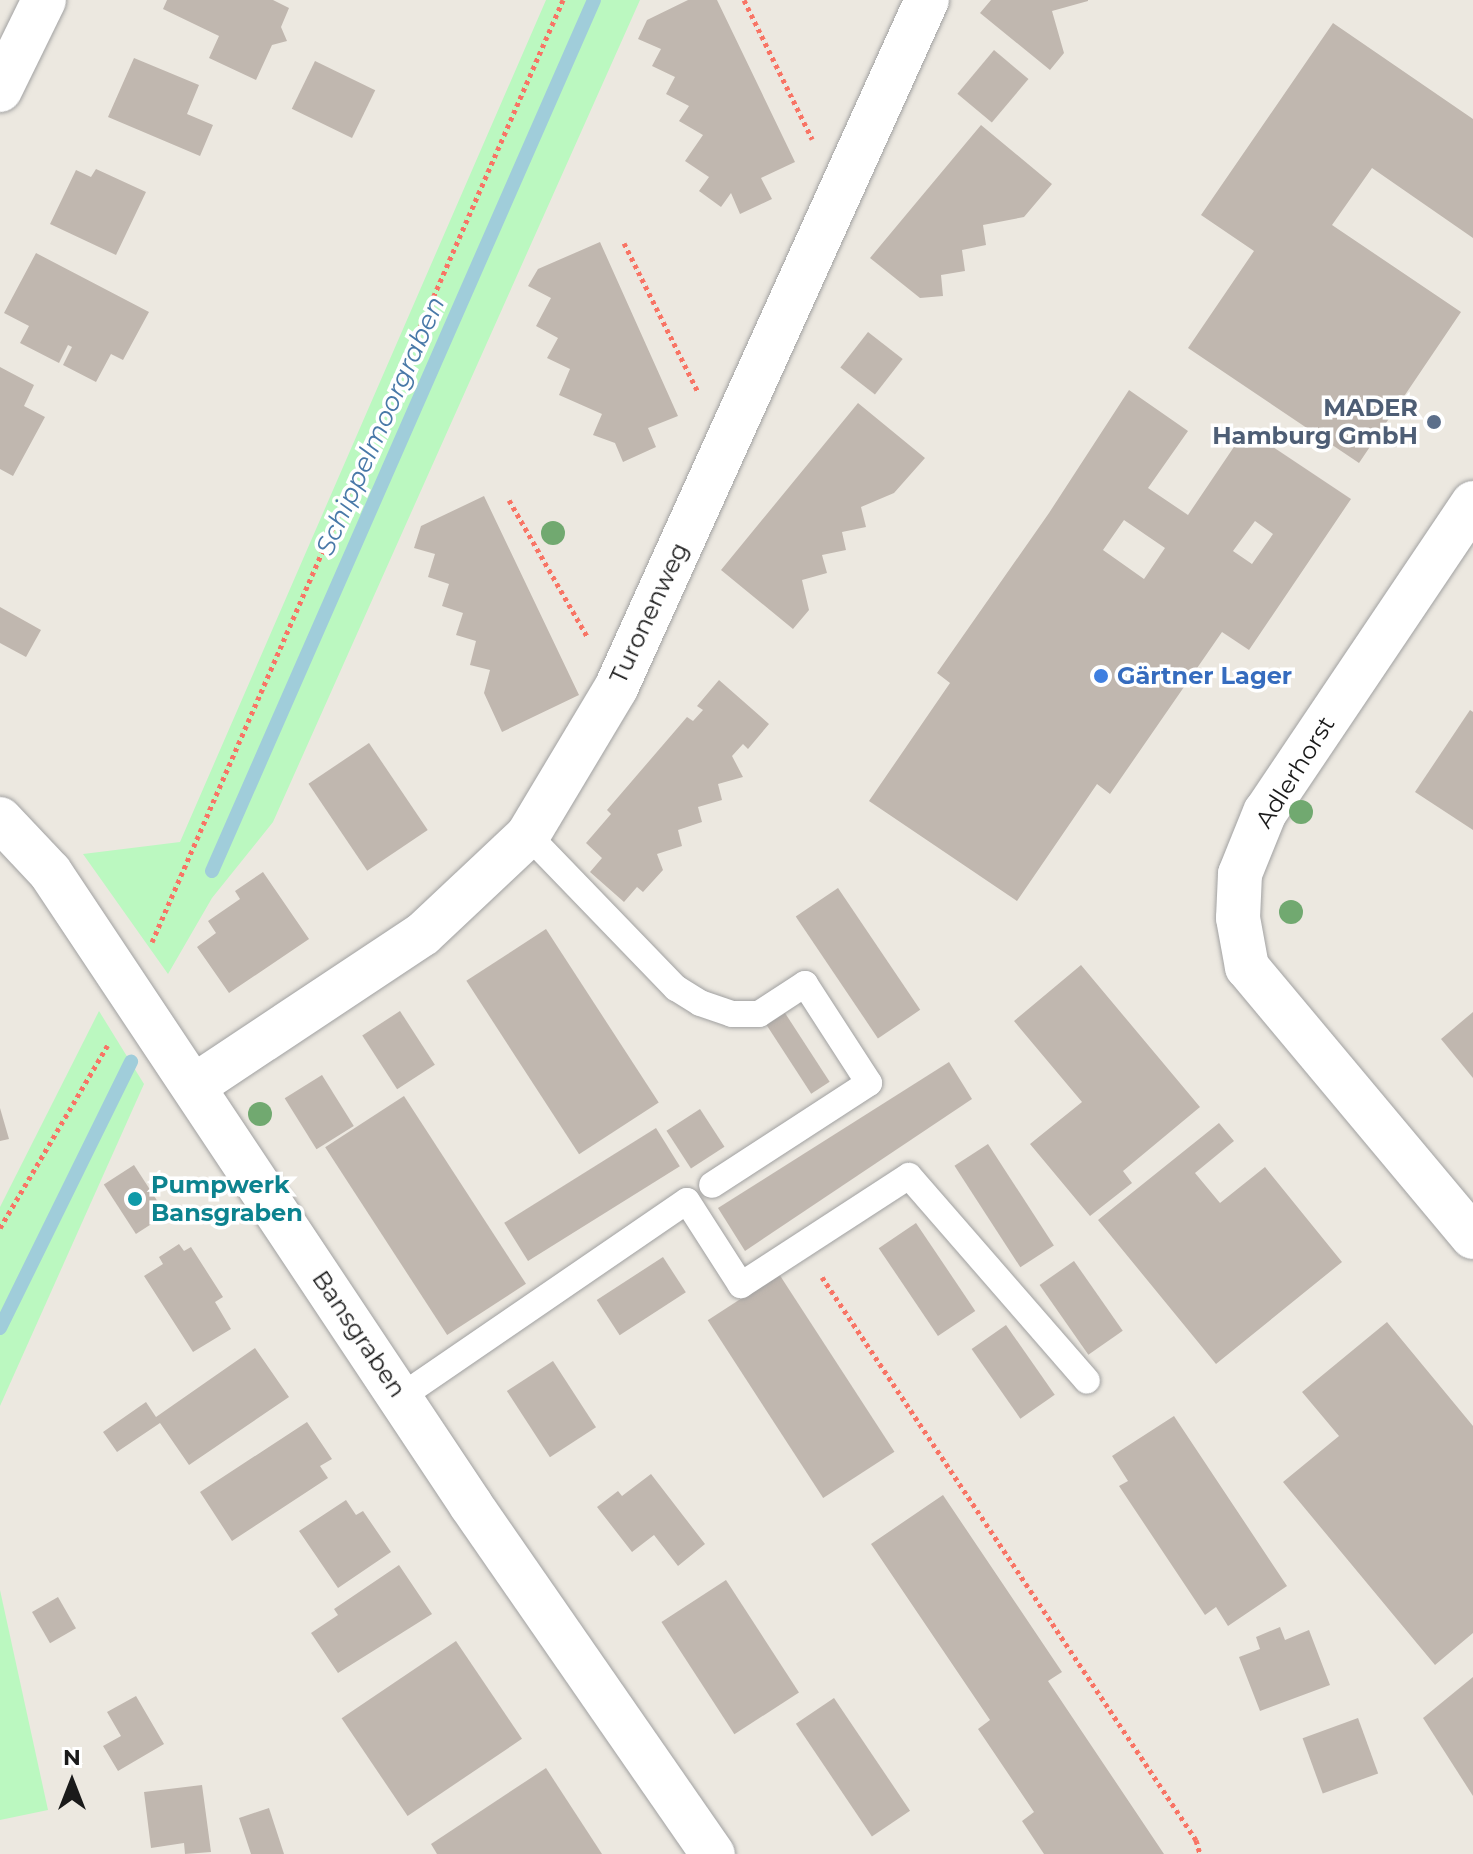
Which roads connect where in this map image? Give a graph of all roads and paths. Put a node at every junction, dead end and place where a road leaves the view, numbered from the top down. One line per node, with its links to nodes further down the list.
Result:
1 (44, 0): 5 (street)
2 (563, 0): 14 (path)
3 (744, 0): 6 (path)
4 (927, 0): 6 (street, Turonenweg)
5 (0, 90)
6 (839, 194): 8 (street, Turonenweg)
7 (624, 243): 8 (path)
8 (725, 447): 11 (street, Turonenweg)
9 (509, 500): 11 (path)
10 (1471, 510): 19 (street, Adlerhorst)
11 (616, 688): 13 (street, Turonenweg)
12 (0, 819): 15 (street, Bansgraben)
13 (528, 835): 16 (street, Turonenweg); 17 (lane)
14 (151, 944)
15 (135, 999): 16 (street, Bansgraben); 18 (path)
16 (194, 1086): 22 (street, Bansgraben)
17 (712, 1185)
18 (0, 1228)
19 (1473, 1237)
20 (801, 1246): 21 (lane); 22 (lane); 24 (path)
21 (1087, 1381)
22 (402, 1396): 23 (street, Bansgraben)
23 (713, 1854)
24 (1200, 1854)

